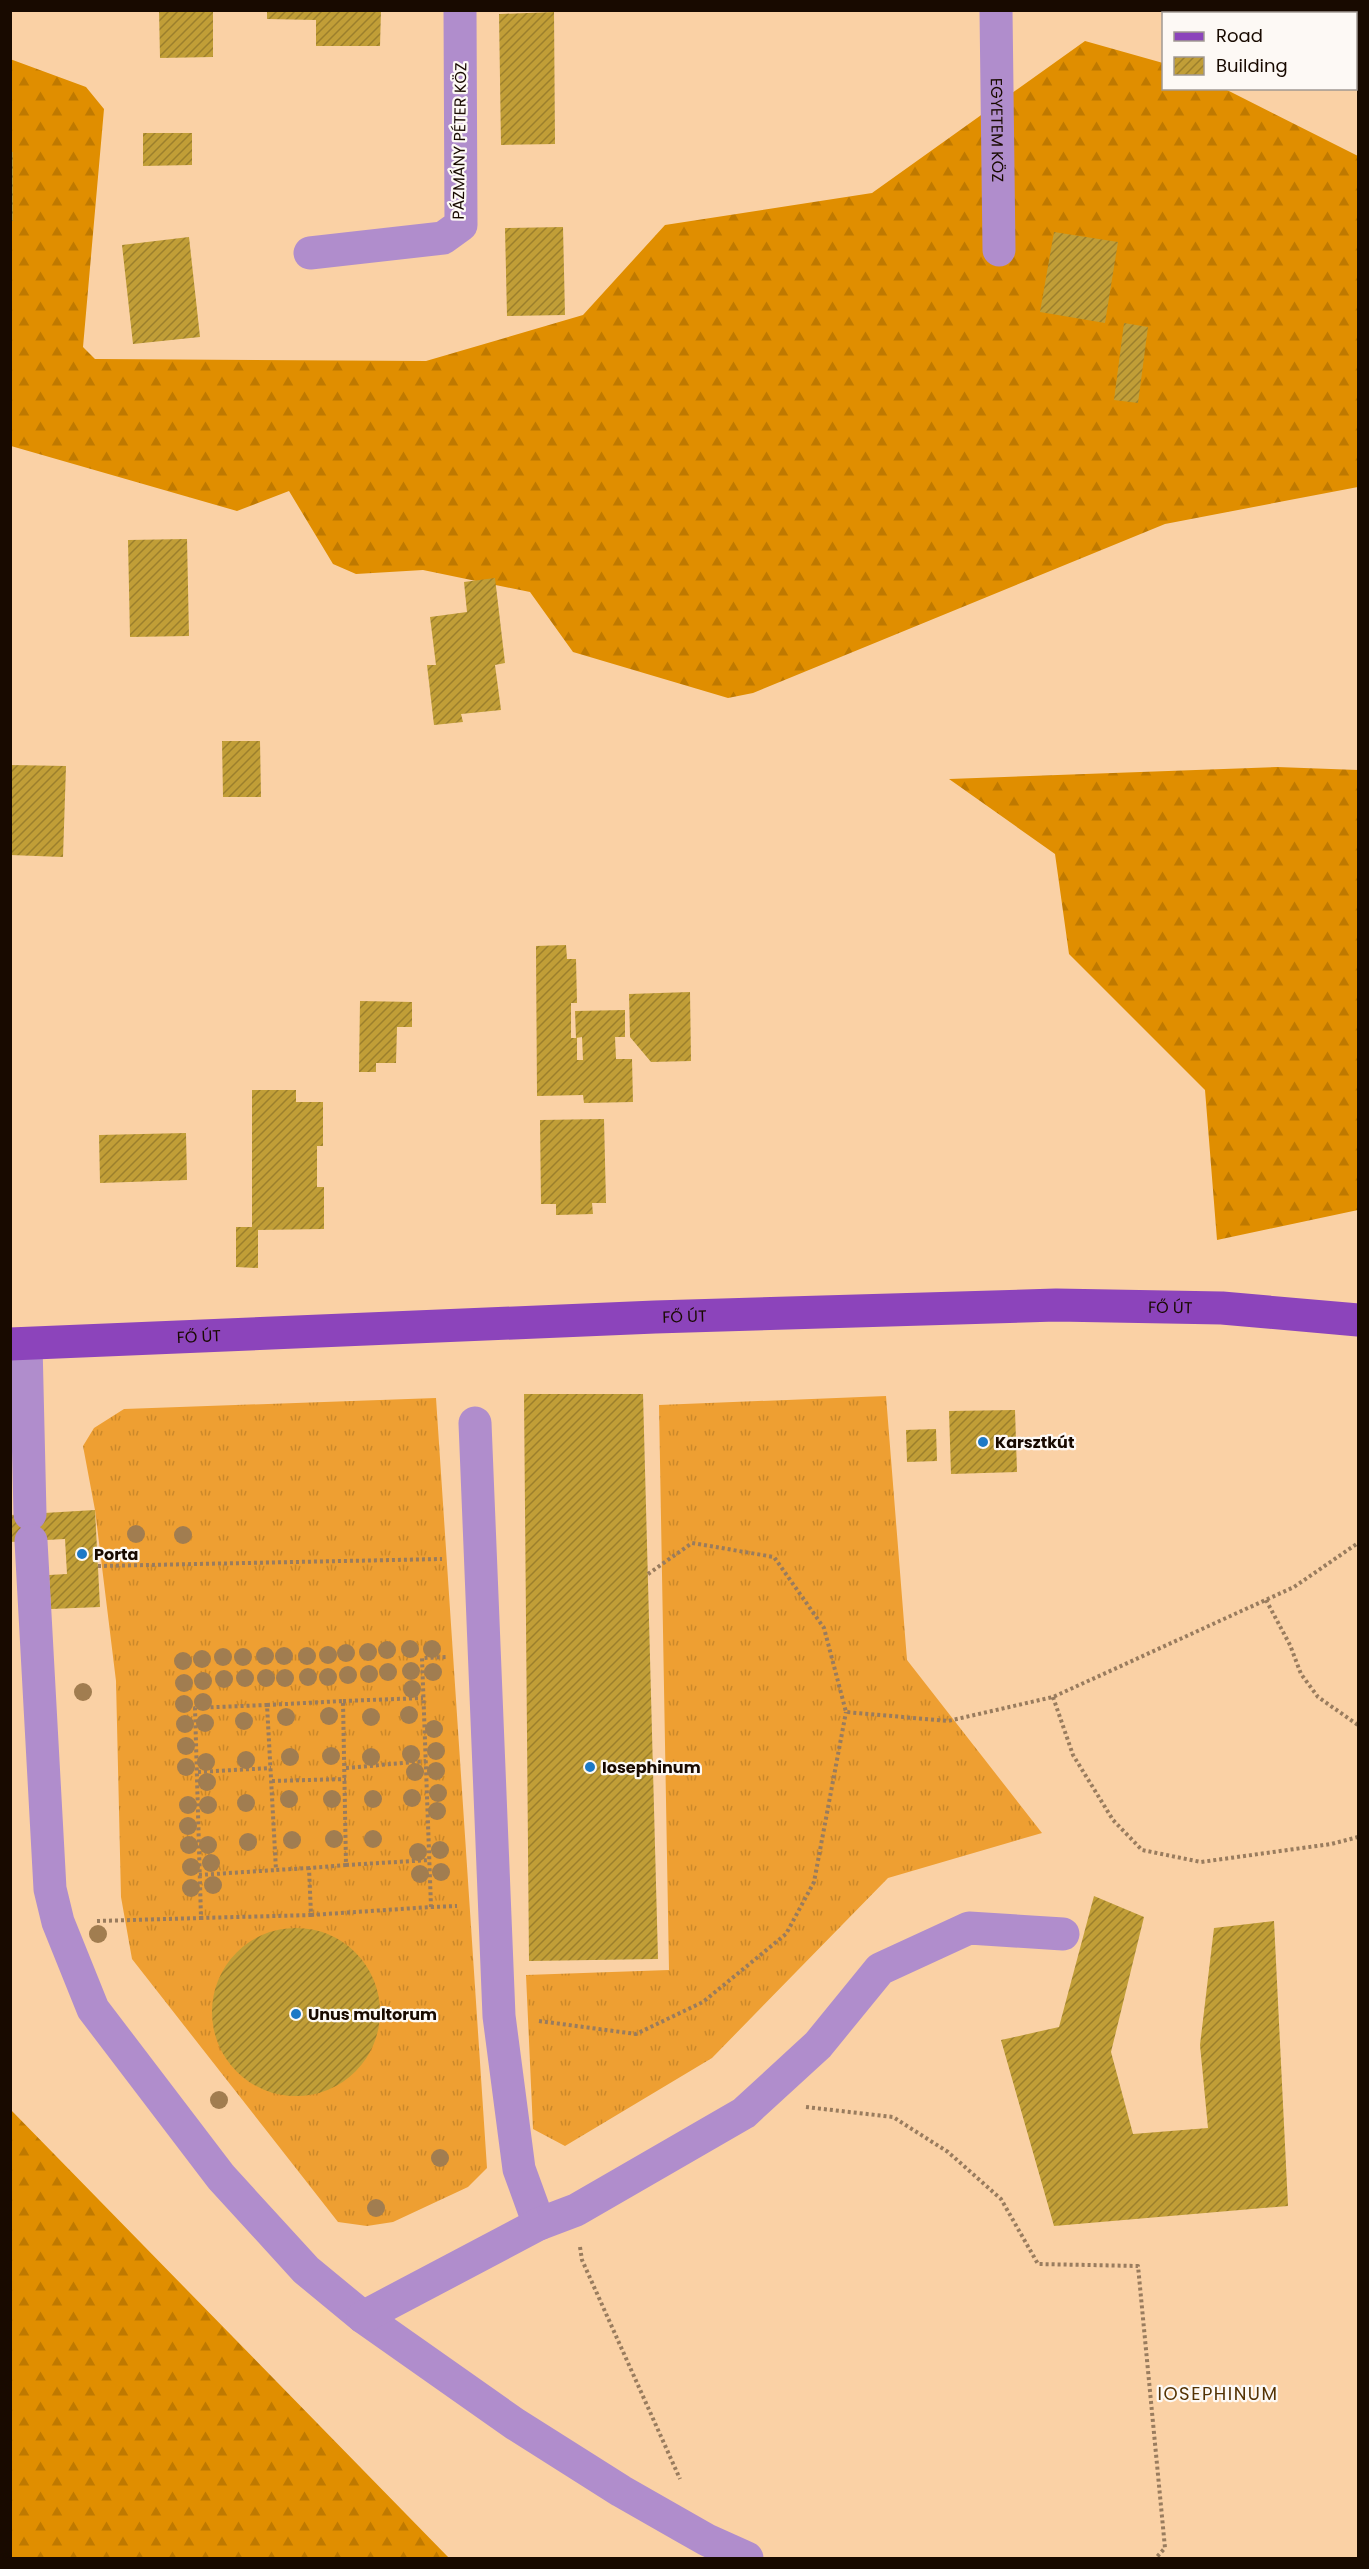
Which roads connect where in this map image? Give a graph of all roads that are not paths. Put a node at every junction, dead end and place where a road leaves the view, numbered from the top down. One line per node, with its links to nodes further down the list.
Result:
1 (460, 10): 4 (street, PÁZMÁNY PÉTER KÖZ)
2 (996, 10): 3 (street, EGYETEM KÖZ)
3 (999, 250)
4 (310, 253)
5 (1359, 1320): 6 (main road, FŐ ÚT)
6 (18, 1344): 10 (street)
7 (475, 1423): 9 (street)
8 (1063, 1934): 9 (street)
9 (539, 2224): 10 (street)
10 (363, 2317): 11 (street)
11 (747, 2559)

